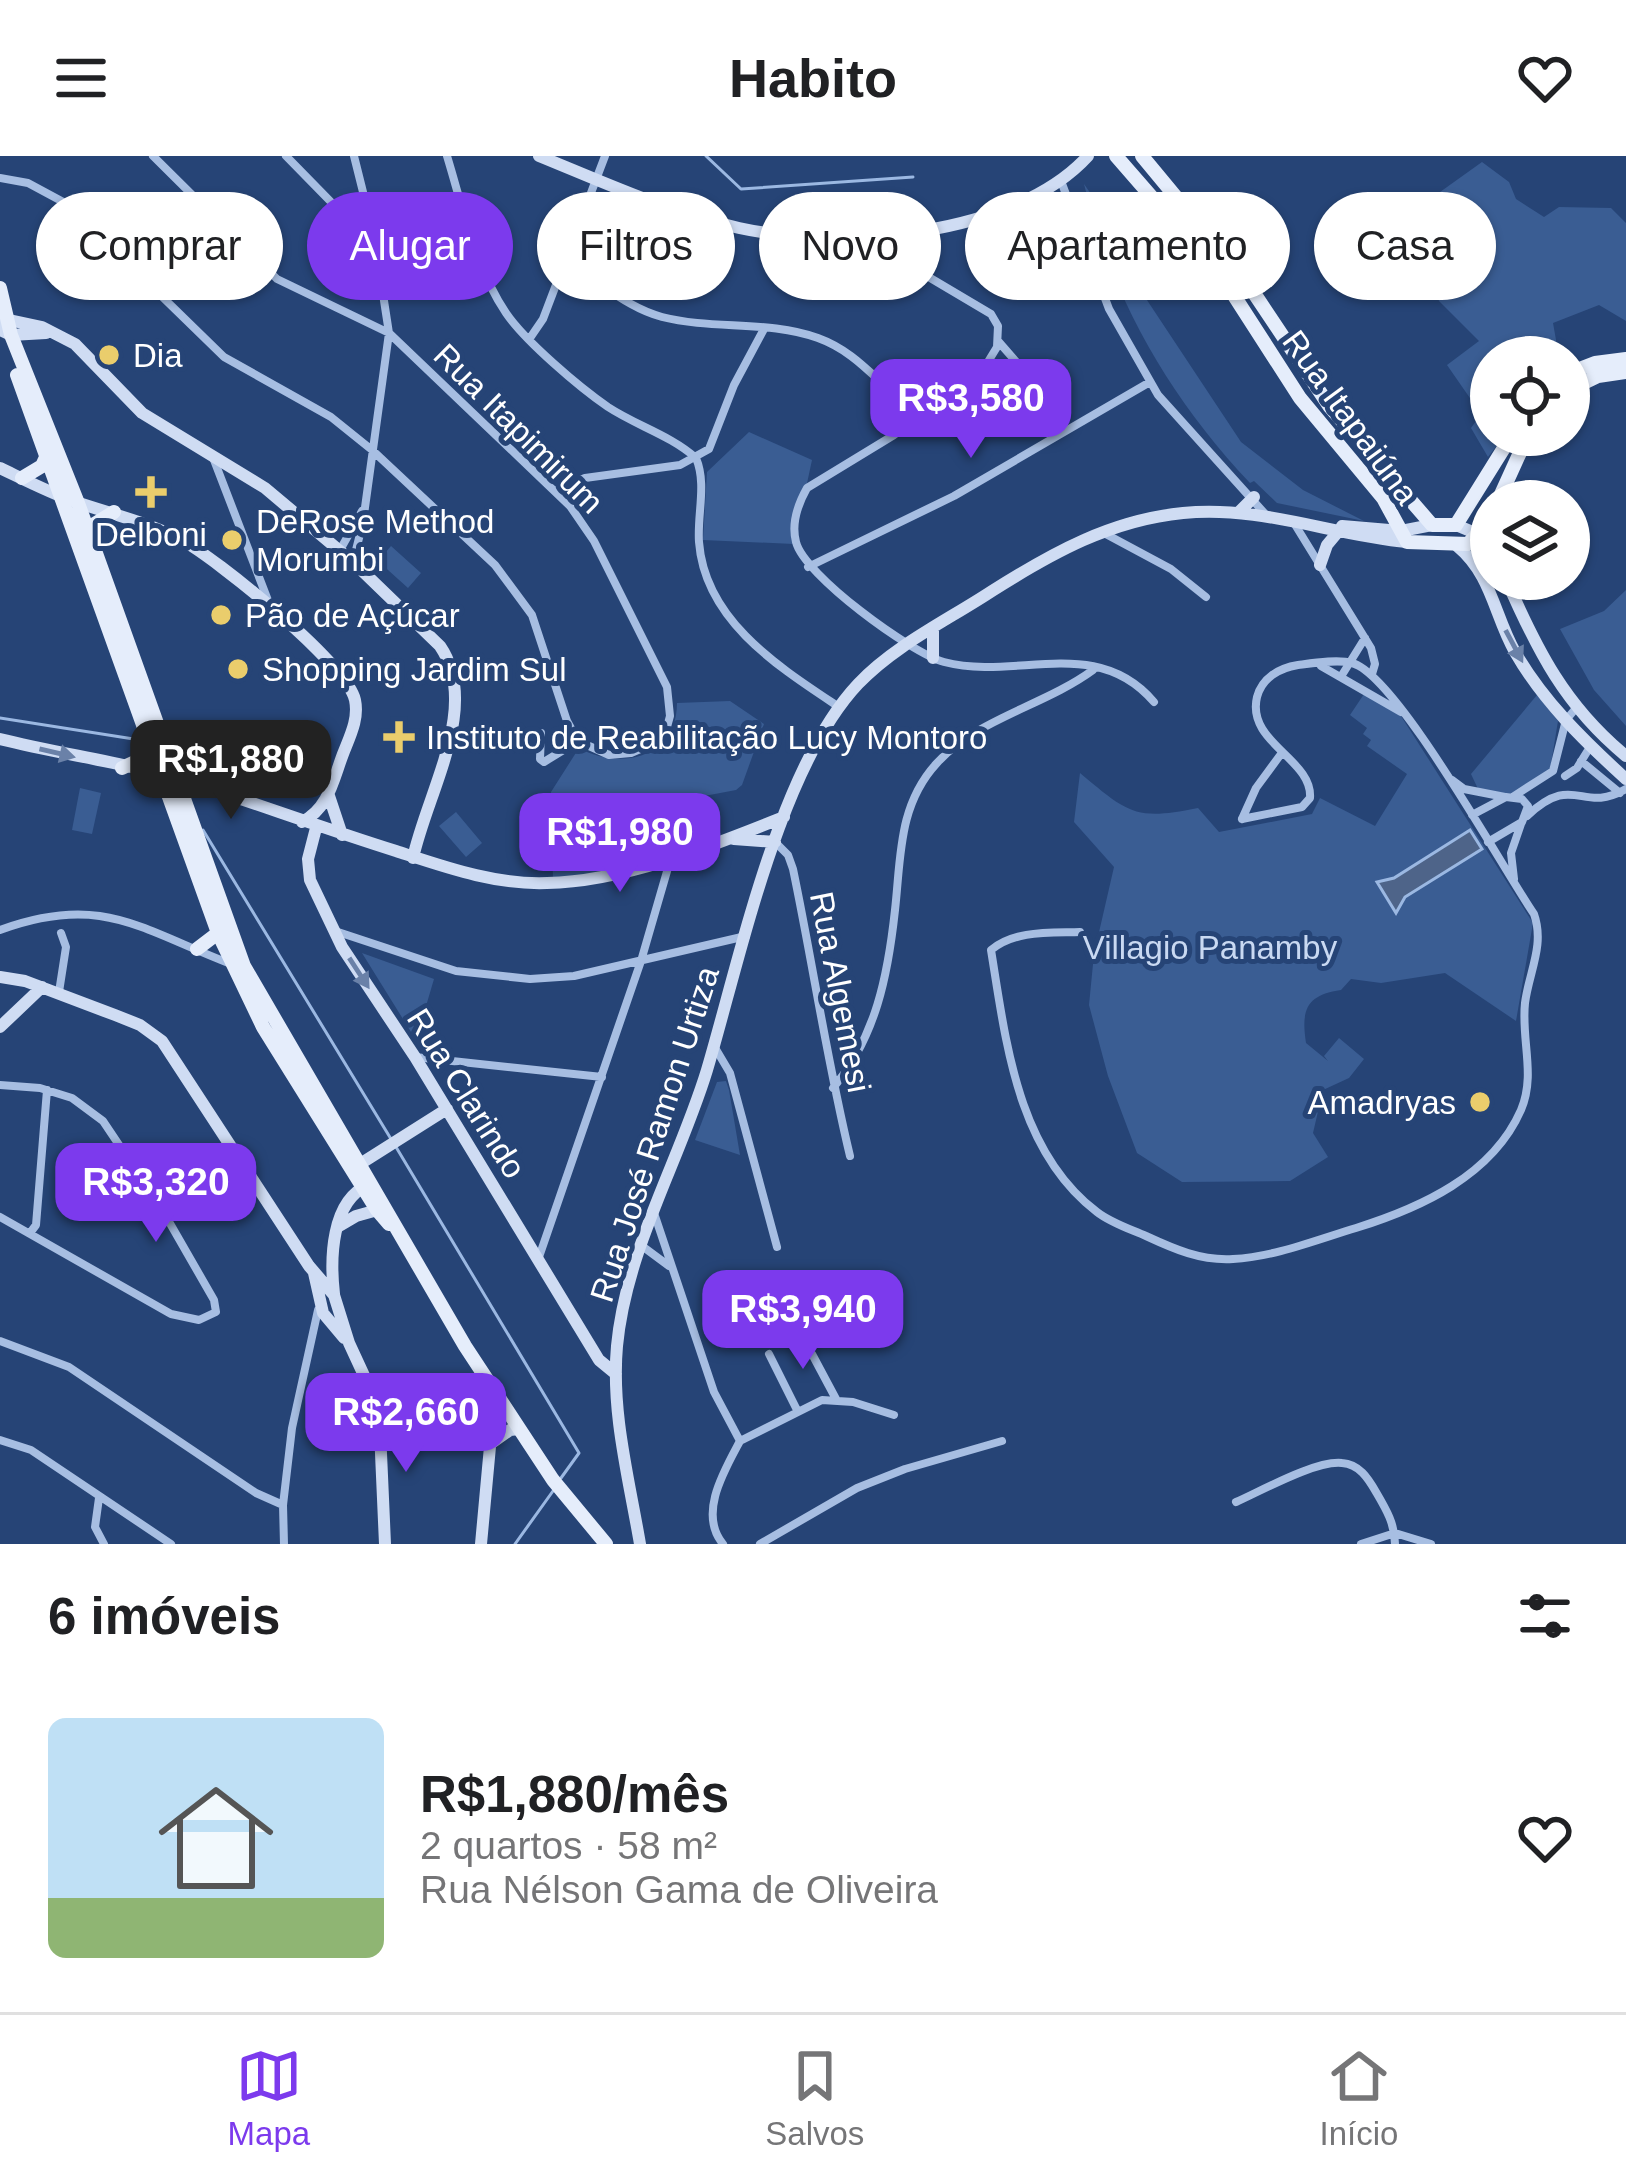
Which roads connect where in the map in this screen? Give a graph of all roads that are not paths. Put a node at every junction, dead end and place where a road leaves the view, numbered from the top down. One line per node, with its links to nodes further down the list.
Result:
1 (153, 156): 29 (street, Rua Itapimirum)
2 (286, 156): 13 (street)
3 (354, 156): 14 (street)
4 (448, 156): 30 (street)
5 (539, 156): 11 (main road)
6 (605, 156): 11 (street)
7 (1116, 156): 16 (main road, Rua Itapaiúna)
8 (1142, 157): 17 (main road, Rua Itapaiúna)
9 (1089, 159): 12 (main road)
10 (0, 178): 39 (street)
11 (598, 178): 15 (street); 19 (main road)
12 (1061, 181): 18 (main road); 37 (street)
13 (321, 192)
14 (363, 192)
15 (592, 192)
16 (1148, 192)
17 (1171, 192)
18 (941, 223)
19 (759, 231)
20 (941, 284): 31 (street)
21 (0, 288): 27 (main road)
22 (384, 300): 29 (street)
23 (550, 300): 30 (street)
24 (626, 300): 28 (street)
25 (1237, 300): 44 (main road, Rua Itapaiúna)
26 (1258, 300): 40 (main road, Rua Itapaiúna)
27 (4, 327): 41 (main road); 42 (main road); 49 (main road)
28 (764, 329): 38 (street); 43 (street)
29 (389, 333): 39 (street); 47 (street, Rua Itapimirum)
30 (530, 338): 43 (street)
31 (998, 340): 34 (street); 38 (street)
32 (1626, 359): 33 (main road)
33 (1590, 365)
34 (1025, 372)
35 (1626, 372): 36 (main road)
36 (1590, 380)
37 (1150, 382): 48 (street); 71 (street)
38 (924, 413): 71 (street)
39 (372, 450): 52 (street); 92 (street)
40 (1365, 450): 44 (main road); 57 (main road, Rua Itapaiúna)
41 (47, 453): 46 (main road); 49 (main road)
42 (213, 456): 68 (main road); 74 (street)
43 (696, 458): 47 (street); 86 (street)
44 (1355, 464): 51 (main road, Rua Itapaiúna)
45 (0, 468): 46 (main road)
46 (22, 478): 49 (main road)
47 (555, 490): 92 (street, Rua Itapimirum)
48 (1254, 497): 54 (main road); 55 (street)
49 (71, 500): 53 (main road); 61 (main road); 67 (main road)
50 (1470, 507): 58 (main road)
51 (1389, 509): 59 (main road); 64 (main road, Rua Itapaiúna)
52 (363, 510): 68 (street); 69 (street)
53 (114, 512): 61 (main road); 74 (main road)
54 (1239, 512): 55 (main road, Rua José Ramon Urtiza); 62 (main road, Rua José Ramon Urtiza)
55 (1268, 517): 56 (main road, Rua José Ramon Urtiza)
56 (1299, 523): 59 (main road, Rua José Ramon Urtiza); 63 (main road, Rua José Ramon Urtiza); 70 (street)
57 (1432, 525): 58 (main road); 64 (main road, Rua José Ramon Urtiza)
58 (1456, 526): 60 (main road, Rua Itapaiúna)
59 (1378, 529): 64 (main road, Rua José Ramon Urtiza)
60 (1470, 531)
61 (87, 532): 67 (main road); 94 (main road)
62 (1100, 532): 72 (street); 75 (main road, Rua José Ramon Urtiza)
63 (1336, 533): 64 (main road, Rua José Ramon Urtiza); 70 (main road)
64 (1404, 537): 66 (main road, Rua José Ramon Urtiza)
65 (1470, 540): 66 (main road)
66 (1457, 546): 89 (main road, one-way to 89)
67 (80, 547): 94 (main road)
68 (340, 551): 69 (main road)
69 (353, 562): 113 (main road)
70 (1321, 565): 76 (street)
71 (808, 567): 77 (street)
72 (1206, 597)
73 (1515, 600): 87 (main road)
74 (271, 610): 106 (main road)
75 (932, 629): 77 (main road, Rua José Ramon Urtiza); 78 (main road)
76 (1365, 638): 79 (street); 82 (street)
77 (908, 645): 78 (street); 86 (main road, Rua José Ramon Urtiza)
78 (933, 658): 81 (street)
79 (1349, 662): 80 (street); 82 (street); 83 (street)
80 (1317, 665): 83 (street); 95 (street)
81 (1094, 669): 85 (street); 140 (street)
82 (1372, 674): 84 (street); 88 (street)
83 (1342, 675): 84 (street)
84 (1362, 688): 88 (street)
85 (1154, 702)
86 (839, 707): 110 (main road, Rua José Ramon Urtiza)
87 (1577, 707): 89 (street); 96 (main road)
88 (1402, 712): 102 (street)
89 (1566, 720): 93 (main road); 99 (street)
90 (541, 733): 92 (street, Rua Itapimirum)
91 (0, 739): 98 (main road, one-way to 98)
92 (578, 741)
93 (1590, 746): 97 (street); 103 (main road)
94 (158, 750): 98 (main road); 101 (main road)
95 (1281, 754): 95 (street)
96 (1626, 756)
97 (1582, 761): 100 (street); 103 (street)
98 (122, 768): 101 (main road)
99 (1553, 771): 100 (street); 104 (street)
100 (1568, 774): 105 (street)
101 (166, 776): 112 (main road); 127 (main road); 131 (main road)
102 (1447, 776): 107 (street); 109 (street)
103 (1624, 787): 105 (street)
104 (1531, 789): 107 (street); 108 (street)
105 (1571, 792): 108 (street)
106 (328, 795): 112 (main road); 115 (main road)
107 (1510, 797): 109 (street); 111 (street)
108 (1541, 803): 111 (street)
109 (1472, 815): 118 (street)
110 (784, 818): 116 (main road); 117 (main road, Rua José Ramon Urtiza)
111 (1524, 819): 118 (street); 122 (street)
112 (302, 822): 114 (main road)
113 (420, 824): 119 (main road); 120 (main road)
114 (316, 827): 115 (main road); 124 (main road, Rua Clarindo)
115 (342, 835): 119 (main road)
116 (730, 838): 117 (main road); 121 (main road)
117 (775, 842): 128 (main road, Rua José Ramon Urtiza); 140 (street, Rua Algemesi)
118 (1489, 842): 122 (street)
119 (396, 851): 120 (main road)
120 (413, 857): 121 (main road)
121 (670, 860): 130 (street)
122 (1515, 886): 125 (street)
123 (0, 930): 129 (street)
124 (334, 931): 130 (street); 137 (main road, Rua Clarindo, one-way to 137)
125 (1080, 932)
126 (61, 933): 134 (street)
127 (218, 933): 129 (main road); 131 (main road)
128 (746, 936): 130 (street); 136 (main road, Rua José Ramon Urtiza)
129 (197, 949): 131 (street)
130 (641, 961): 138 (street)
131 (238, 965): 144 (main road); 145 (main road)
132 (0, 977): 133 (main road)
133 (42, 987): 134 (main road); 135 (main road)
134 (59, 994): 158 (main road)
135 (0, 1027)
136 (714, 1046): 147 (main road, Rua José Ramon Urtiza); 154 (street)
137 (415, 1057): 138 (street); 142 (main road, Rua Clarindo)
138 (602, 1077): 149 (street)
139 (0, 1085): 141 (street)
140 (833, 1088): 143 (street, Rua Algemesi)
141 (47, 1090): 151 (street); 151 (street)
142 (447, 1109): 144 (main road); 152 (main road, Rua Clarindo)
143 (850, 1156)
144 (360, 1164): 145 (main road)
145 (369, 1187): 146 (main road); 150 (main road)
146 (382, 1208): 150 (main road); 166 (main road)
147 (653, 1212): 153 (main road, Rua José Ramon Urtiza); 157 (street)
148 (0, 1217): 151 (street)
149 (550, 1225): 152 (street); 155 (street)
150 (338, 1227): 156 (main road)
151 (30, 1233)
152 (523, 1234): 155 (main road, Rua Clarindo)
153 (642, 1246): 157 (street); 167 (main road, Rua José Ramon Urtiza)
154 (778, 1247)
155 (538, 1258): 167 (main road, Rua Clarindo)
156 (330, 1264): 158 (main road); 159 (main road)
157 (670, 1267): 176 (street)
158 (317, 1286): 159 (main road); 160 (main road); 163 (street)
159 (336, 1301): 160 (street); 162 (main road)
160 (328, 1321): 162 (main road); 163 (street)
161 (0, 1341): 181 (street)
162 (350, 1343): 171 (main road)
163 (311, 1348): 181 (street)
164 (770, 1354): 172 (street)
165 (812, 1354): 170 (street)
166 (481, 1370): 168 (main road); 169 (main road)
167 (616, 1374): 189 (main road, Rua José Ramon Urtiza)
168 (460, 1393): 169 (main road); 171 (main road)
169 (496, 1394): 174 (main road); 178 (main road)
170 (836, 1399): 172 (street); 173 (street)
171 (379, 1408): 186 (main road)
172 (797, 1410): 176 (street)
173 (894, 1415)
174 (519, 1429): 178 (main road); 188 (main road)
175 (0, 1440): 179 (street)
176 (740, 1441): 190 (street)
177 (1002, 1441): 191 (street)
178 (490, 1444): 187 (main road)
179 (99, 1498): 183 (street); 184 (street)
180 (1236, 1502): 182 (street)
181 (283, 1504): 185 (street)
182 (1395, 1539): 192 (street); 193 (street)
183 (104, 1544)
184 (171, 1544)
185 (284, 1544)
186 (385, 1544)
187 (481, 1544)
188 (606, 1544)
189 (640, 1544)
190 (723, 1544)
191 (760, 1544)
192 (1361, 1544)
193 (1431, 1544)

